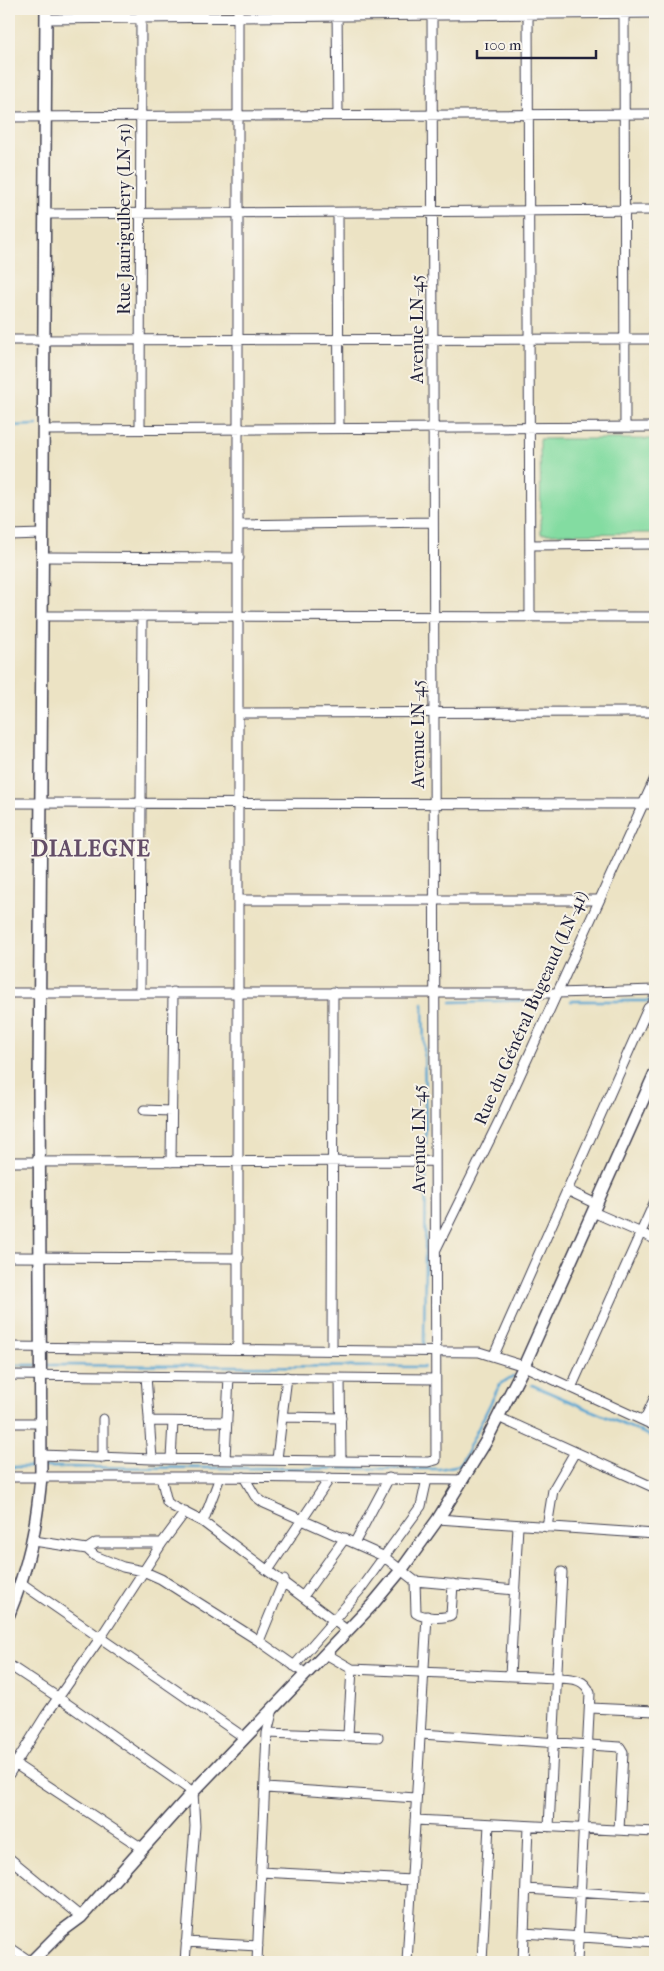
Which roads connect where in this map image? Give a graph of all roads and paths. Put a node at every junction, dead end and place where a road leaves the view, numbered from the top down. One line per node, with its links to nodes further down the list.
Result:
1 (624, 11): 4 (street); 7 (street); 10 (street)
2 (337, 12): 3 (street); 6 (street); 12 (street)
3 (432, 12): 4 (street); 13 (street, Avenue LN-45)
4 (528, 12): 9 (street)
5 (141, 13): 6 (street); 8 (street); 14 (street, Rue Jaurigulbery (LN-51))
6 (238, 13): 15 (street)
7 (655, 13)
8 (46, 14): 17 (street)
9 (528, 114): 10 (street); 13 (street); 20 (street)
10 (624, 114): 11 (street); 18 (street)
11 (655, 114)
12 (338, 115): 13 (street); 15 (street)
13 (432, 115): 21 (street, Avenue LN-45)
14 (141, 116): 15 (street); 17 (street); 22 (street, Rue Jaurigulbery (LN-51))
15 (237, 116): 23 (street)
16 (9, 117): 17 (street)
17 (46, 117): 24 (street)
18 (624, 210): 19 (street); 20 (street); 30 (street)
19 (655, 210)
20 (529, 211): 21 (street); 29 (street)
21 (433, 212): 25 (street); 28 (street, Avenue LN-45)
22 (140, 213): 23 (street); 24 (street); 34 (street, Rue Jaurigulbery (LN-51))
23 (237, 213): 25 (street); 26 (street)
24 (46, 214): 33 (street)
25 (338, 214): 27 (street)
26 (236, 339): 27 (street); 34 (street); 41 (street)
27 (338, 339): 28 (street); 38 (street)
28 (433, 339): 29 (street); 39 (street, Avenue LN-45)
29 (530, 339): 30 (street); 35 (street)
30 (625, 339): 31 (street); 36 (street)
31 (655, 339)
32 (9, 340): 33 (street)
33 (45, 340): 34 (street); 42 (street)
34 (140, 340): 40 (street, Rue Jaurigulbery (LN-51))
35 (530, 427): 36 (street); 39 (street); 48 (street)
36 (625, 427): 37 (street)
37 (655, 427)
38 (339, 428): 39 (street); 41 (street)
39 (433, 428): 43 (street, Avenue LN-45)
40 (140, 429): 41 (street); 42 (street)
41 (236, 429): 44 (street)
42 (43, 430): 45 (street)
43 (433, 522): 44 (street); 54 (street, Avenue LN-45)
44 (239, 525): 50 (street)
45 (42, 534): 46 (street); 49 (street)
46 (9, 535)
47 (655, 544): 48 (street)
48 (530, 545): 55 (street)
49 (42, 557): 50 (street); 51 (street)
50 (239, 558): 53 (street)
51 (42, 616): 52 (street); 61 (street)
52 (142, 616): 53 (street); 63 (street)
53 (239, 616): 54 (street); 59 (street)
54 (434, 617): 55 (street); 57 (street, Avenue LN-45)
55 (530, 617): 56 (street)
56 (655, 617)
57 (434, 711): 58 (street); 59 (street); 65 (street, Avenue LN-45)
58 (655, 712)
59 (239, 713): 64 (street)
60 (655, 778): 66 (street, Rue du Général Bugeaud (LN-41))
61 (41, 802): 62 (street); 63 (street); 79 (street)
62 (9, 803)
63 (141, 803): 64 (street); 73 (street)
64 (239, 803): 65 (street); 68 (street)
65 (434, 804): 66 (street); 69 (street, Avenue LN-45)
66 (644, 804): 67 (street); 70 (street, Rue du Général Bugeaud (LN-41))
67 (655, 804)
68 (239, 900): 69 (street); 75 (street)
69 (434, 900): 70 (street); 77 (street, Avenue LN-45)
70 (598, 900): 78 (street, Rue du Général Bugeaud (LN-41))
71 (655, 990): 78 (street)
72 (9, 992): 79 (street)
73 (140, 992): 74 (street); 79 (street)
74 (173, 992): 75 (street); 84 (street)
75 (239, 992): 76 (street); 85 (street)
76 (333, 992): 77 (street); 86 (street)
77 (434, 992): 78 (street); 87 (street, Avenue LN-45)
78 (557, 992): 96 (street, Rue du Général Bugeaud (LN-41))
79 (40, 993): 90 (street)
80 (655, 994): 81 (street)
81 (652, 1010): 91 (street)
82 (655, 1073): 93 (street)
83 (144, 1110): 84 (street)
84 (171, 1111): 89 (street)
85 (239, 1161): 86 (street); 89 (street); 99 (street)
86 (332, 1161): 87 (street); 103 (street)
87 (435, 1161): 96 (street, Avenue LN-45)
88 (9, 1162): 90 (street)
89 (171, 1162): 90 (street)
90 (40, 1163): 97 (street)
91 (567, 1190): 93 (street); 105 (street)
92 (655, 1201): 94 (street)
93 (595, 1208): 94 (street); 106 (street)
94 (641, 1233): 95 (street); 114 (street)
95 (655, 1240)
96 (435, 1252): 104 (street, Avenue LN-45)
97 (40, 1256): 98 (street); 99 (street); 101 (street)
98 (9, 1257)
99 (239, 1258): 102 (street)
100 (9, 1347): 101 (street)
101 (41, 1347): 102 (street); 108 (street)
102 (238, 1349): 103 (street)
103 (332, 1350): 104 (street)
104 (435, 1350): 105 (street); 113 (street, Avenue LN-45)
105 (494, 1355): 106 (street)
106 (524, 1366): 114 (street); 117 (street)
107 (9, 1375): 108 (street)
108 (41, 1375): 109 (street); 125 (street)
109 (146, 1376): 110 (street); 120 (street)
110 (229, 1376): 111 (street); 123 (street)
111 (287, 1377): 112 (street); 116 (street)
112 (340, 1378): 113 (street); 119 (street)
113 (435, 1379): 133 (street, Avenue LN-45)
114 (571, 1388): 121 (street)
115 (655, 1397): 121 (street)
116 (282, 1417): 119 (street); 132 (street)
117 (498, 1417): 127 (street); 142 (street)
118 (103, 1418): 128 (street)
119 (340, 1418): 133 (street)
120 (149, 1421): 122 (street); 129 (street)
121 (644, 1421): 126 (street)
122 (173, 1422): 123 (street); 130 (street)
123 (227, 1422): 131 (street)
124 (9, 1423): 125 (street)
125 (40, 1423): 134 (street)
126 (655, 1426)
127 (576, 1452): 143 (street); 149 (street)
128 (103, 1458): 129 (street); 134 (street)
129 (152, 1459): 130 (street)
130 (171, 1459): 131 (street)
131 (225, 1459): 132 (street)
132 (277, 1460): 133 (street)
133 (341, 1460)
134 (41, 1467): 136 (street); 137 (street); 152 (street)
135 (220, 1476): 137 (street); 138 (street); 147 (street)
136 (9, 1477)
137 (161, 1477): 144 (street)
138 (244, 1477): 139 (street); 146 (street)
139 (330, 1478): 140 (street); 146 (street)
140 (389, 1478): 141 (street); 153 (street)
141 (427, 1479): 142 (street); 156 (street)
142 (463, 1480): 145 (street)
143 (655, 1488)
144 (185, 1512): 147 (street); 154 (street)
145 (438, 1519): 148 (street); 158 (street)
146 (301, 1521): 151 (street); 157 (street)
147 (203, 1522): 157 (street)
148 (518, 1526): 149 (street); 165 (street)
149 (547, 1528): 150 (street)
150 (655, 1534)
151 (345, 1538): 153 (street); 166 (street)
152 (34, 1541): 155 (street); 163 (street)
153 (355, 1542): 156 (street)
154 (162, 1543): 155 (street); 159 (street)
155 (87, 1549): 159 (street)
156 (383, 1556): 158 (street); 169 (street)
157 (268, 1569): 161 (street)
158 (402, 1569): 162 (street); 170 (street)
159 (143, 1570): 171 (street); 172 (street)
160 (562, 1572): 180 (street)
161 (284, 1580): 166 (street); 172 (street)
162 (415, 1581): 164 (street); 168 (street)
163 (21, 1584): 167 (street); 171 (street)
164 (453, 1584): 165 (street); 168 (street)
165 (515, 1590): 179 (street)
166 (304, 1595): 169 (street)
167 (9, 1614)
168 (427, 1616): 177 (street)
169 (334, 1620): 170 (street); 175 (street)
170 (348, 1631): 173 (street)
171 (101, 1637): 181 (street); 189 (street)
172 (259, 1641): 175 (street)
173 (326, 1654): 176 (street); 178 (street)
174 (9, 1665): 181 (street)
175 (294, 1666): 178 (street)
176 (352, 1669): 177 (street); 187 (street)
177 (424, 1672): 179 (street); 186 (street)
178 (306, 1674): 182 (street)
179 (510, 1676): 180 (street)
180 (556, 1678): 183 (street); 190 (street)
181 (59, 1698): 192 (street); 195 (street)
182 (273, 1708): 185 (street); 189 (street)
183 (590, 1708): 184 (street); 191 (street)
184 (655, 1711)
185 (268, 1734): 187 (street); 194 (street)
186 (421, 1734): 190 (street); 196 (street)
187 (348, 1735): 188 (street)
188 (378, 1737)
189 (245, 1738): 195 (street)
190 (552, 1742): 191 (street); 200 (street)
191 (589, 1744): 201 (street); 202 (street)
192 (12, 1762): 193 (street); 204 (street)
193 (9, 1774)
194 (266, 1788): 196 (street); 206 (street)
195 (193, 1792): 204 (street); 214 (street)
196 (416, 1798): 197 (street)
197 (415, 1820): 198 (street); 207 (street)
198 (489, 1824): 199 (street); 222 (street)
199 (528, 1826): 200 (street); 208 (street)
200 (549, 1827): 201 (street)
201 (584, 1828): 202 (street); 209 (street)
202 (619, 1830): 203 (street)
203 (655, 1832)
204 (142, 1848): 211 (street)
205 (9, 1858): 211 (street)
206 (262, 1872): 207 (street); 216 (street)
207 (412, 1880): 221 (street)
208 (526, 1889): 209 (street); 212 (street)
209 (581, 1892): 210 (street); 213 (street)
210 (655, 1897)
211 (81, 1917): 218 (street)
212 (524, 1933): 213 (street); 223 (street)
213 (578, 1936): 215 (street); 224 (street)
214 (186, 1942): 216 (street); 219 (street)
215 (655, 1942)
216 (258, 1946): 220 (street)
217 (9, 1947): 218 (street)
218 (31, 1962)
219 (185, 1962)
220 (257, 1962)
221 (407, 1962)
222 (482, 1962)
223 (523, 1962)
224 (577, 1962)

